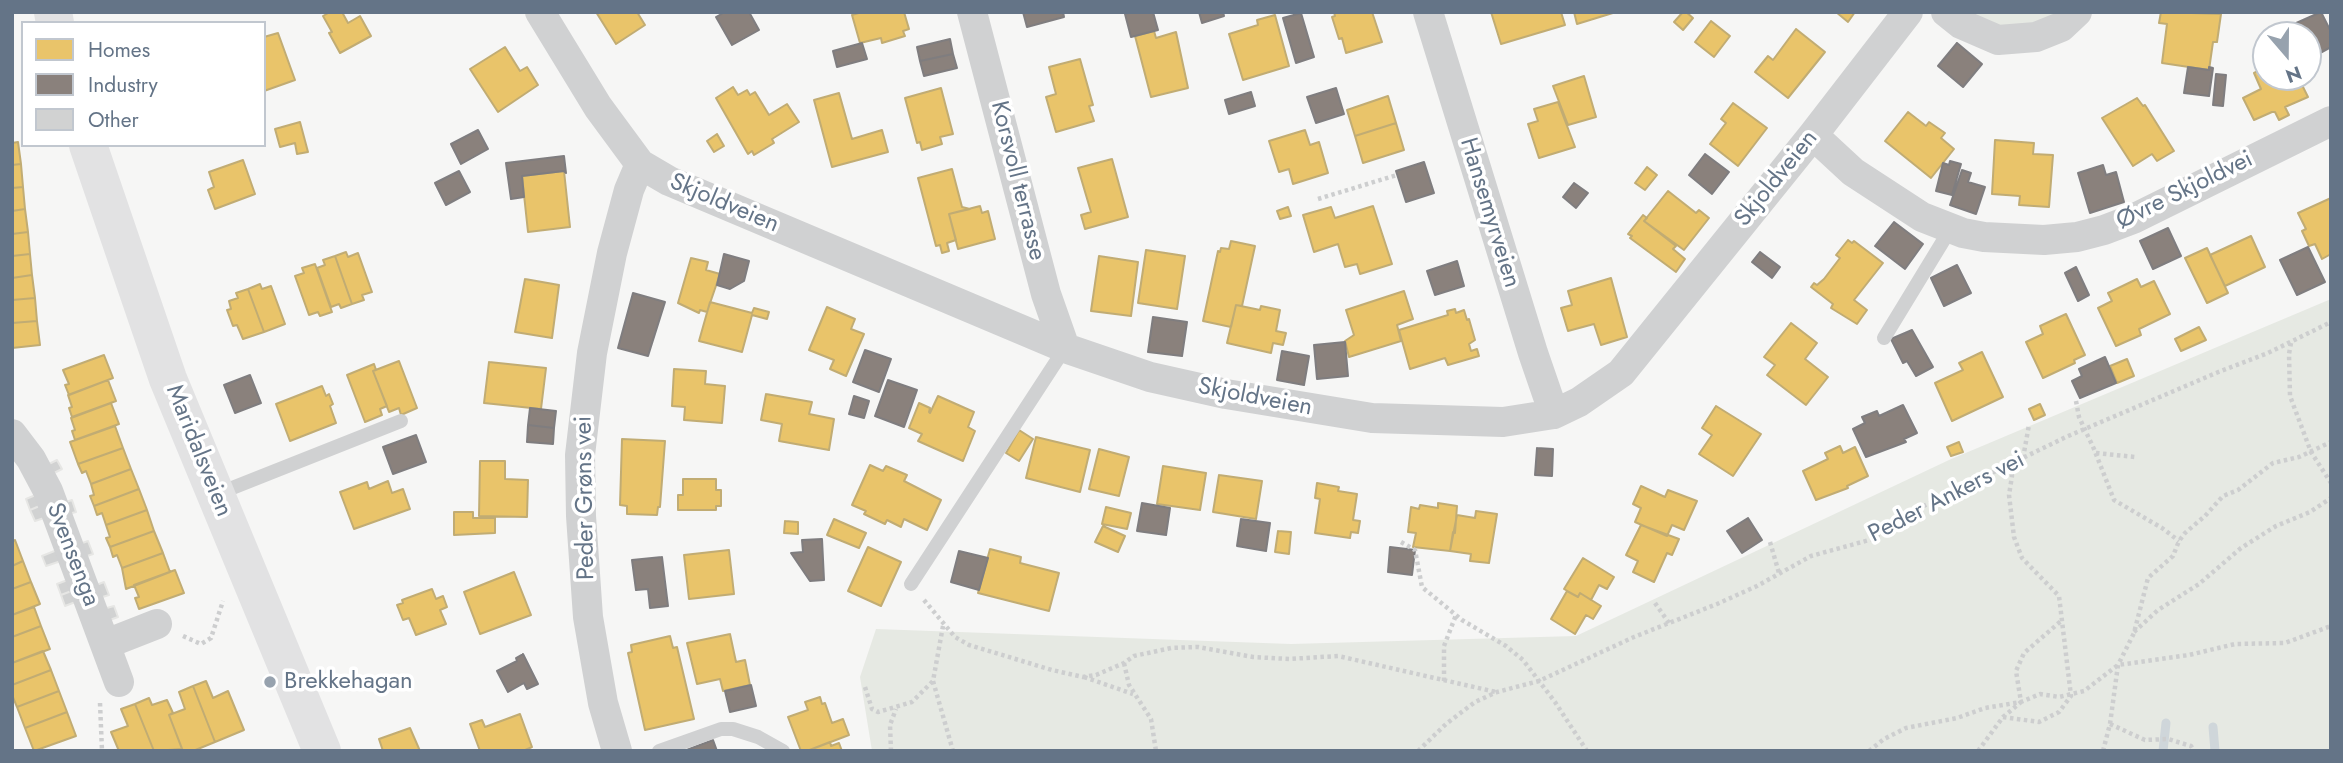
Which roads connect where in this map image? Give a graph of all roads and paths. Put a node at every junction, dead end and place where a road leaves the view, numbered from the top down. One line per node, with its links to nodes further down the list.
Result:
1 (540, 12): 10 (street, Skjoldveien)
2 (972, 12): 17 (street, Korsvoll terrasse)
3 (1428, 12): 19 (street, Hansemyrveien)
4 (1908, 12): 8 (street, Skjoldveien)
5 (1946, 12): 6 (street)
6 (2077, 12)
7 (2331, 121): 13 (street, Øvre Skjoldvei)
8 (1813, 135): 13 (street, Øvre Skjoldvei); 19 (street, Skjoldveien)
9 (89, 147): 31 (main road, Maridalsveien)
10 (640, 164): 17 (street, Skjoldveien); 64 (street, Peder Grøns vei)
11 (1398, 174): 12 (path)
12 (1318, 199)
13 (1951, 229): 15 (lane)
14 (2331, 321): 16 (path, Peder Ankers vei)
15 (1884, 338)
16 (2291, 342): 22 (path, Peder Ankers vei); 25 (path)
17 (1065, 348): 19 (street, Skjoldveien); 37 (lane)
18 (2076, 401): 22 (path)
19 (1554, 414)
20 (401, 421): 31 (lane)
21 (2029, 425): 28 (path)
22 (2084, 430): 26 (path); 28 (path, Peder Ankers vei)
23 (12, 434): 47 (street, Svensenga)
24 (2331, 442): 25 (path)
25 (2311, 452): 30 (path); 33 (path)
26 (2096, 453): 27 (path); 33 (path)
27 (2135, 457)
28 (2023, 458): 29 (path, Peder Ankers vei)
29 (2010, 465): 36 (path, Peder Ankers vei); 41 (path)
30 (2331, 483)
31 (216, 495): 63 (main road, Maridalsveien)
32 (2331, 498): 46 (path)
33 (2179, 541): 46 (path)
34 (1401, 542): 40 (path)
35 (1770, 542): 36 (path)
36 (1779, 573): 42 (path, Peder Ankers vei)
37 (911, 584): 44 (path)
38 (225, 595): 43 (path)
39 (1658, 603): 42 (path)
40 (1455, 614): 52 (path); 53 (path)
41 (2062, 621): 58 (path); 59 (path)
42 (1669, 623): 53 (path, Peder Ankers vei)
43 (157, 624): 47 (street)
44 (944, 625): 50 (path); 51 (path)
45 (2331, 626): 49 (path)
46 (2134, 632): 49 (path)
47 (106, 644): 54 (street, Svensenga)
48 (1124, 663): 50 (path); 52 (path); 57 (path)
49 (2118, 665): 58 (path); 62 (path)
50 (1083, 677): 57 (path)
51 (933, 681): 60 (path); 68 (path)
52 (1444, 681): 56 (path)
53 (1539, 681): 56 (path, Peder Ankers vei); 71 (path)
54 (119, 682)
55 (865, 687): 60 (path)
56 (1497, 692): 70 (path, Peder Ankers vei)
57 (1133, 694): 69 (path)
58 (2071, 696): 59 (path); 61 (path)
59 (2021, 702): 61 (path); 72 (path)
60 (896, 708): 67 (path)
61 (2003, 717): 73 (path)
62 (2110, 724): 74 (path); 75 (path)
63 (322, 751)
64 (617, 751)
65 (659, 751): 66 (lane)
66 (783, 751)
67 (891, 751)
68 (953, 751)
69 (1156, 751)
70 (1418, 751)
71 (1587, 751)
72 (1869, 751)
73 (1978, 751)
74 (2103, 751)
75 (2194, 751)

